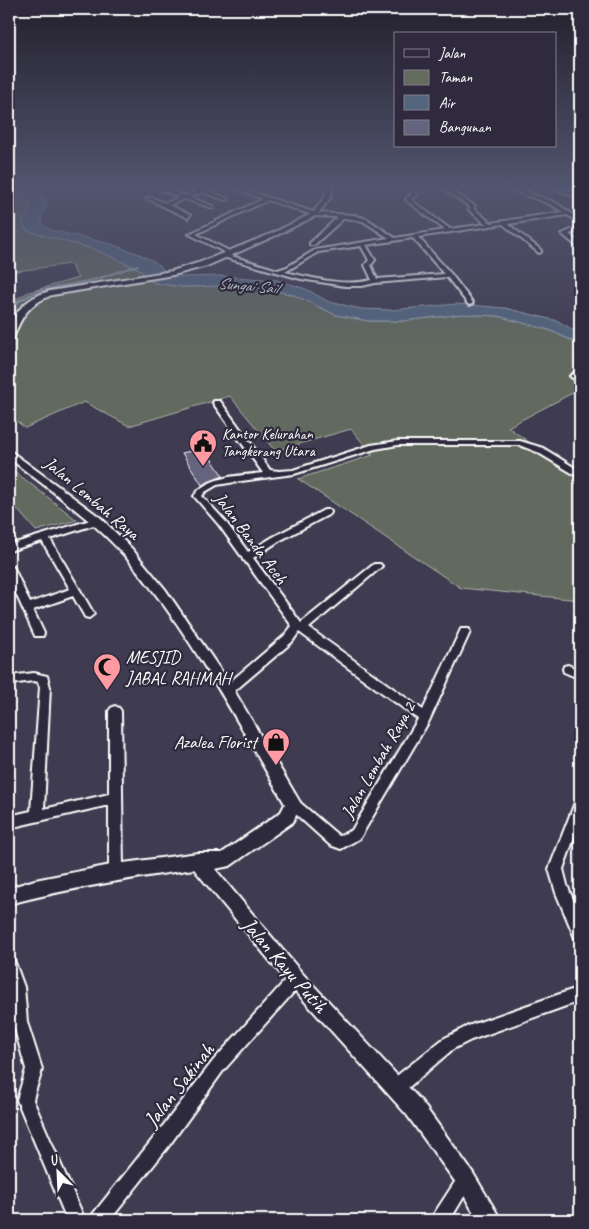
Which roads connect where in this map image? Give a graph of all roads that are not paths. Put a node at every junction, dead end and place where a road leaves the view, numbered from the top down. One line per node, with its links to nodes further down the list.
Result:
1 (208, 243): 8 (street)
2 (253, 243): 8 (street)
3 (366, 243): 6 (street)
4 (421, 243): 10 (street)
5 (530, 243): 7 (street)
6 (362, 244): 9 (street); 11 (street)
7 (539, 251)
8 (227, 254): 9 (street); 13 (street)
9 (280, 271): 11 (street)
10 (449, 275): 11 (street); 12 (street)
11 (375, 281)
12 (470, 303)
13 (9, 339)
14 (580, 371): 15 (street)
15 (580, 381)
16 (217, 403): 18 (street)
17 (9, 453): 21 (street, Jalan Lembah Raya)
18 (278, 474): 19 (street, Jalan Banda Aceh); 24 (street, Jalan Banda Aceh)
19 (580, 474)
20 (327, 512): 24 (street)
21 (96, 522): 22 (street); 36 (street, Jalan Lembah Raya)
22 (45, 538): 23 (street); 27 (street)
23 (9, 548)
24 (246, 558): 30 (street, Jalan Banda Aceh)
25 (377, 566): 30 (street)
26 (9, 568): 28 (street)
27 (76, 591): 28 (street); 29 (street)
28 (27, 608): 32 (street)
29 (89, 614)
30 (299, 628): 36 (street); 38 (street, Jalan Banda Aceh)
31 (465, 632): 38 (street, Jalan Lembah Raya 2)
32 (39, 633)
33 (568, 669): 34 (street)
34 (580, 675)
35 (9, 680): 42 (street)
36 (227, 691): 40 (street, Jalan Lembah Raya)
37 (115, 711): 39 (street)
38 (425, 718): 40 (street, Jalan Lembah Raya 2)
39 (114, 798): 42 (street); 45 (street)
40 (293, 804): 44 (street)
41 (580, 805): 47 (street)
42 (37, 815): 43 (street)
43 (9, 822)
44 (198, 861): 45 (street); 49 (street, Jalan Kayu Putih)
45 (116, 872): 46 (street)
46 (9, 896)
47 (580, 933)
48 (9, 965): 53 (street)
49 (296, 979): 51 (street, Jalan Kayu Putih); 54 (street, Jalan Sakinah)
50 (580, 994): 51 (street)
51 (395, 1088): 52 (street, Jalan Kayu Putih)
52 (466, 1180): 55 (street); 56 (street, Jalan Kayu Putih)
53 (76, 1220)
54 (99, 1220)
55 (440, 1220)
56 (490, 1220)

